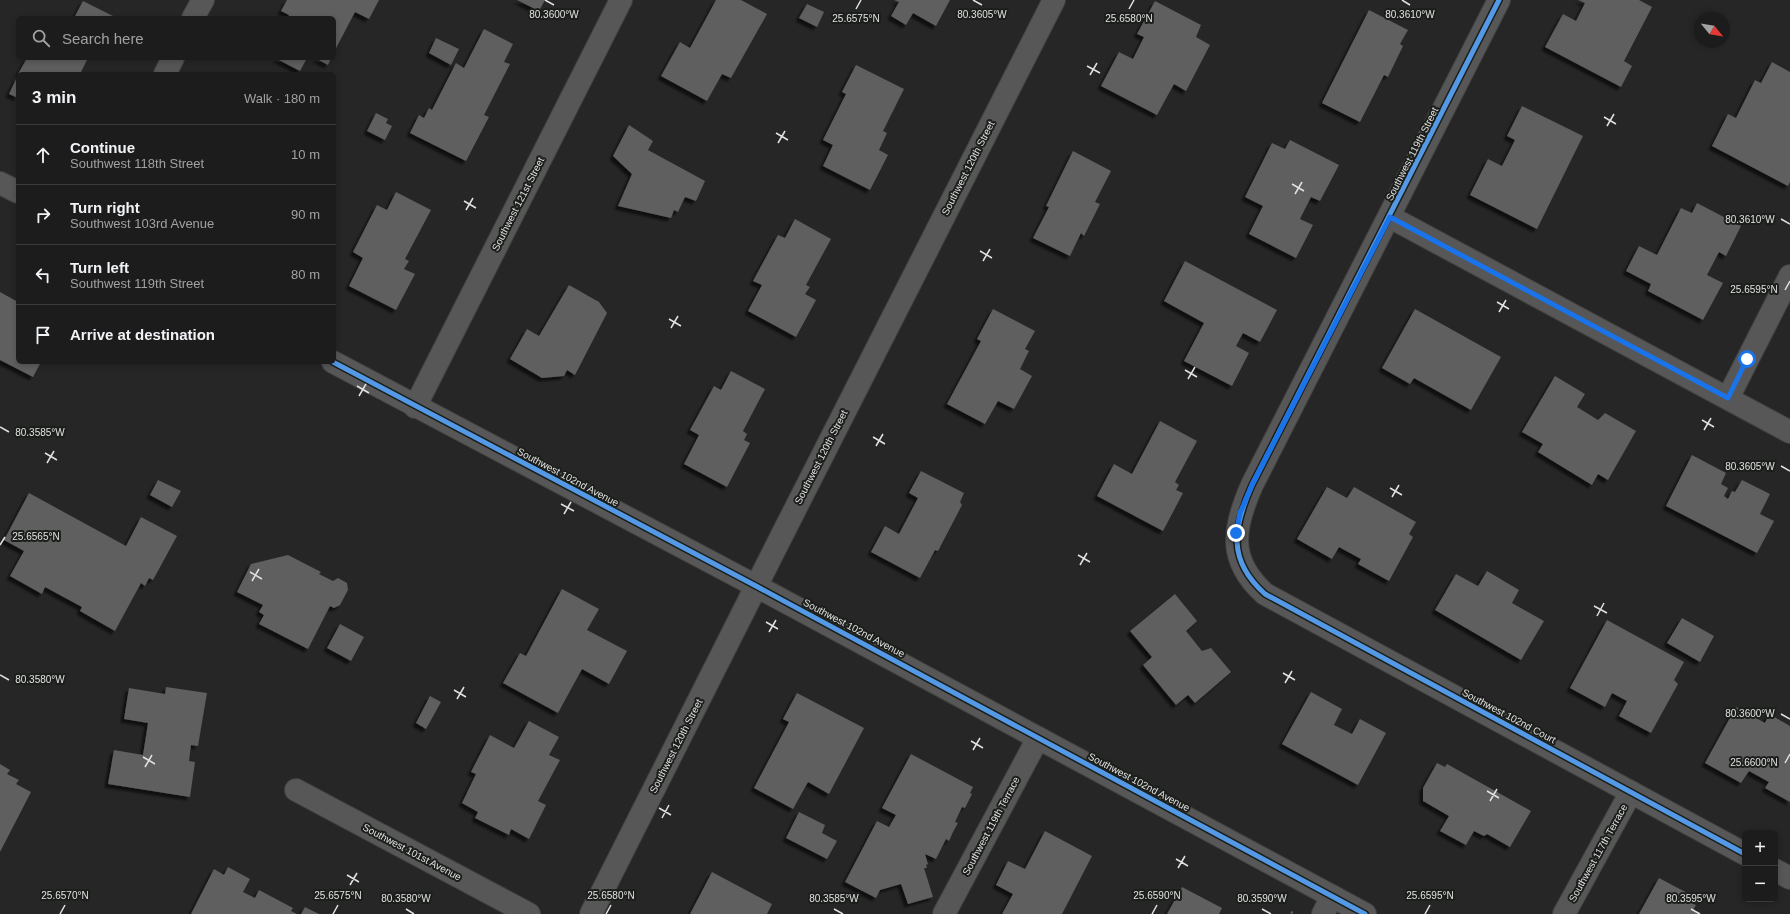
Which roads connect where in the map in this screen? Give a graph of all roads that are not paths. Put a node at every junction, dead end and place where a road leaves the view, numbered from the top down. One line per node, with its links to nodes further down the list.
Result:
1 (203, 0): 5 (street)
2 (621, 0): 14 (street, Southwest 121st Street)
3 (1054, 0): 16 (street, Southwest 120th Street)
4 (1499, 0): 10 (street, Southwest 119th Street)
5 (194, 16)
6 (172, 60): 7 (street)
7 (166, 72)
8 (0, 183): 9 (street)
9 (16, 191)
10 (1390, 217): 13 (street); 17 (street, Southwest 119th Street)
11 (1790, 276): 13 (street)
12 (336, 364): 14 (street, Southwest 102nd Avenue)
13 (1728, 398): 15 (street)
14 (415, 407): 16 (street, Southwest 102nd Avenue)
15 (1790, 432)
16 (756, 586): 18 (street, Southwest 102nd Avenue); 26 (street, Southwest 120th Street)
17 (1265, 594): 20 (street, Southwest 102nd Court)
18 (1038, 738): 24 (street, Southwest 102nd Avenue); 27 (street, Southwest 119th Terrace)
19 (296, 790): 25 (street, Southwest 101st Avenue)
20 (1631, 792): 21 (street, Southwest 102nd Court); 29 (street, Southwest 117th Terrace)
21 (1742, 852)
22 (1778, 872): 23 (street)
23 (1790, 878)
24 (1328, 905): 28 (street, Southwest 102nd Avenue)
25 (529, 914)
26 (591, 914)
27 (944, 914)
28 (1365, 914)
29 (1564, 914)

